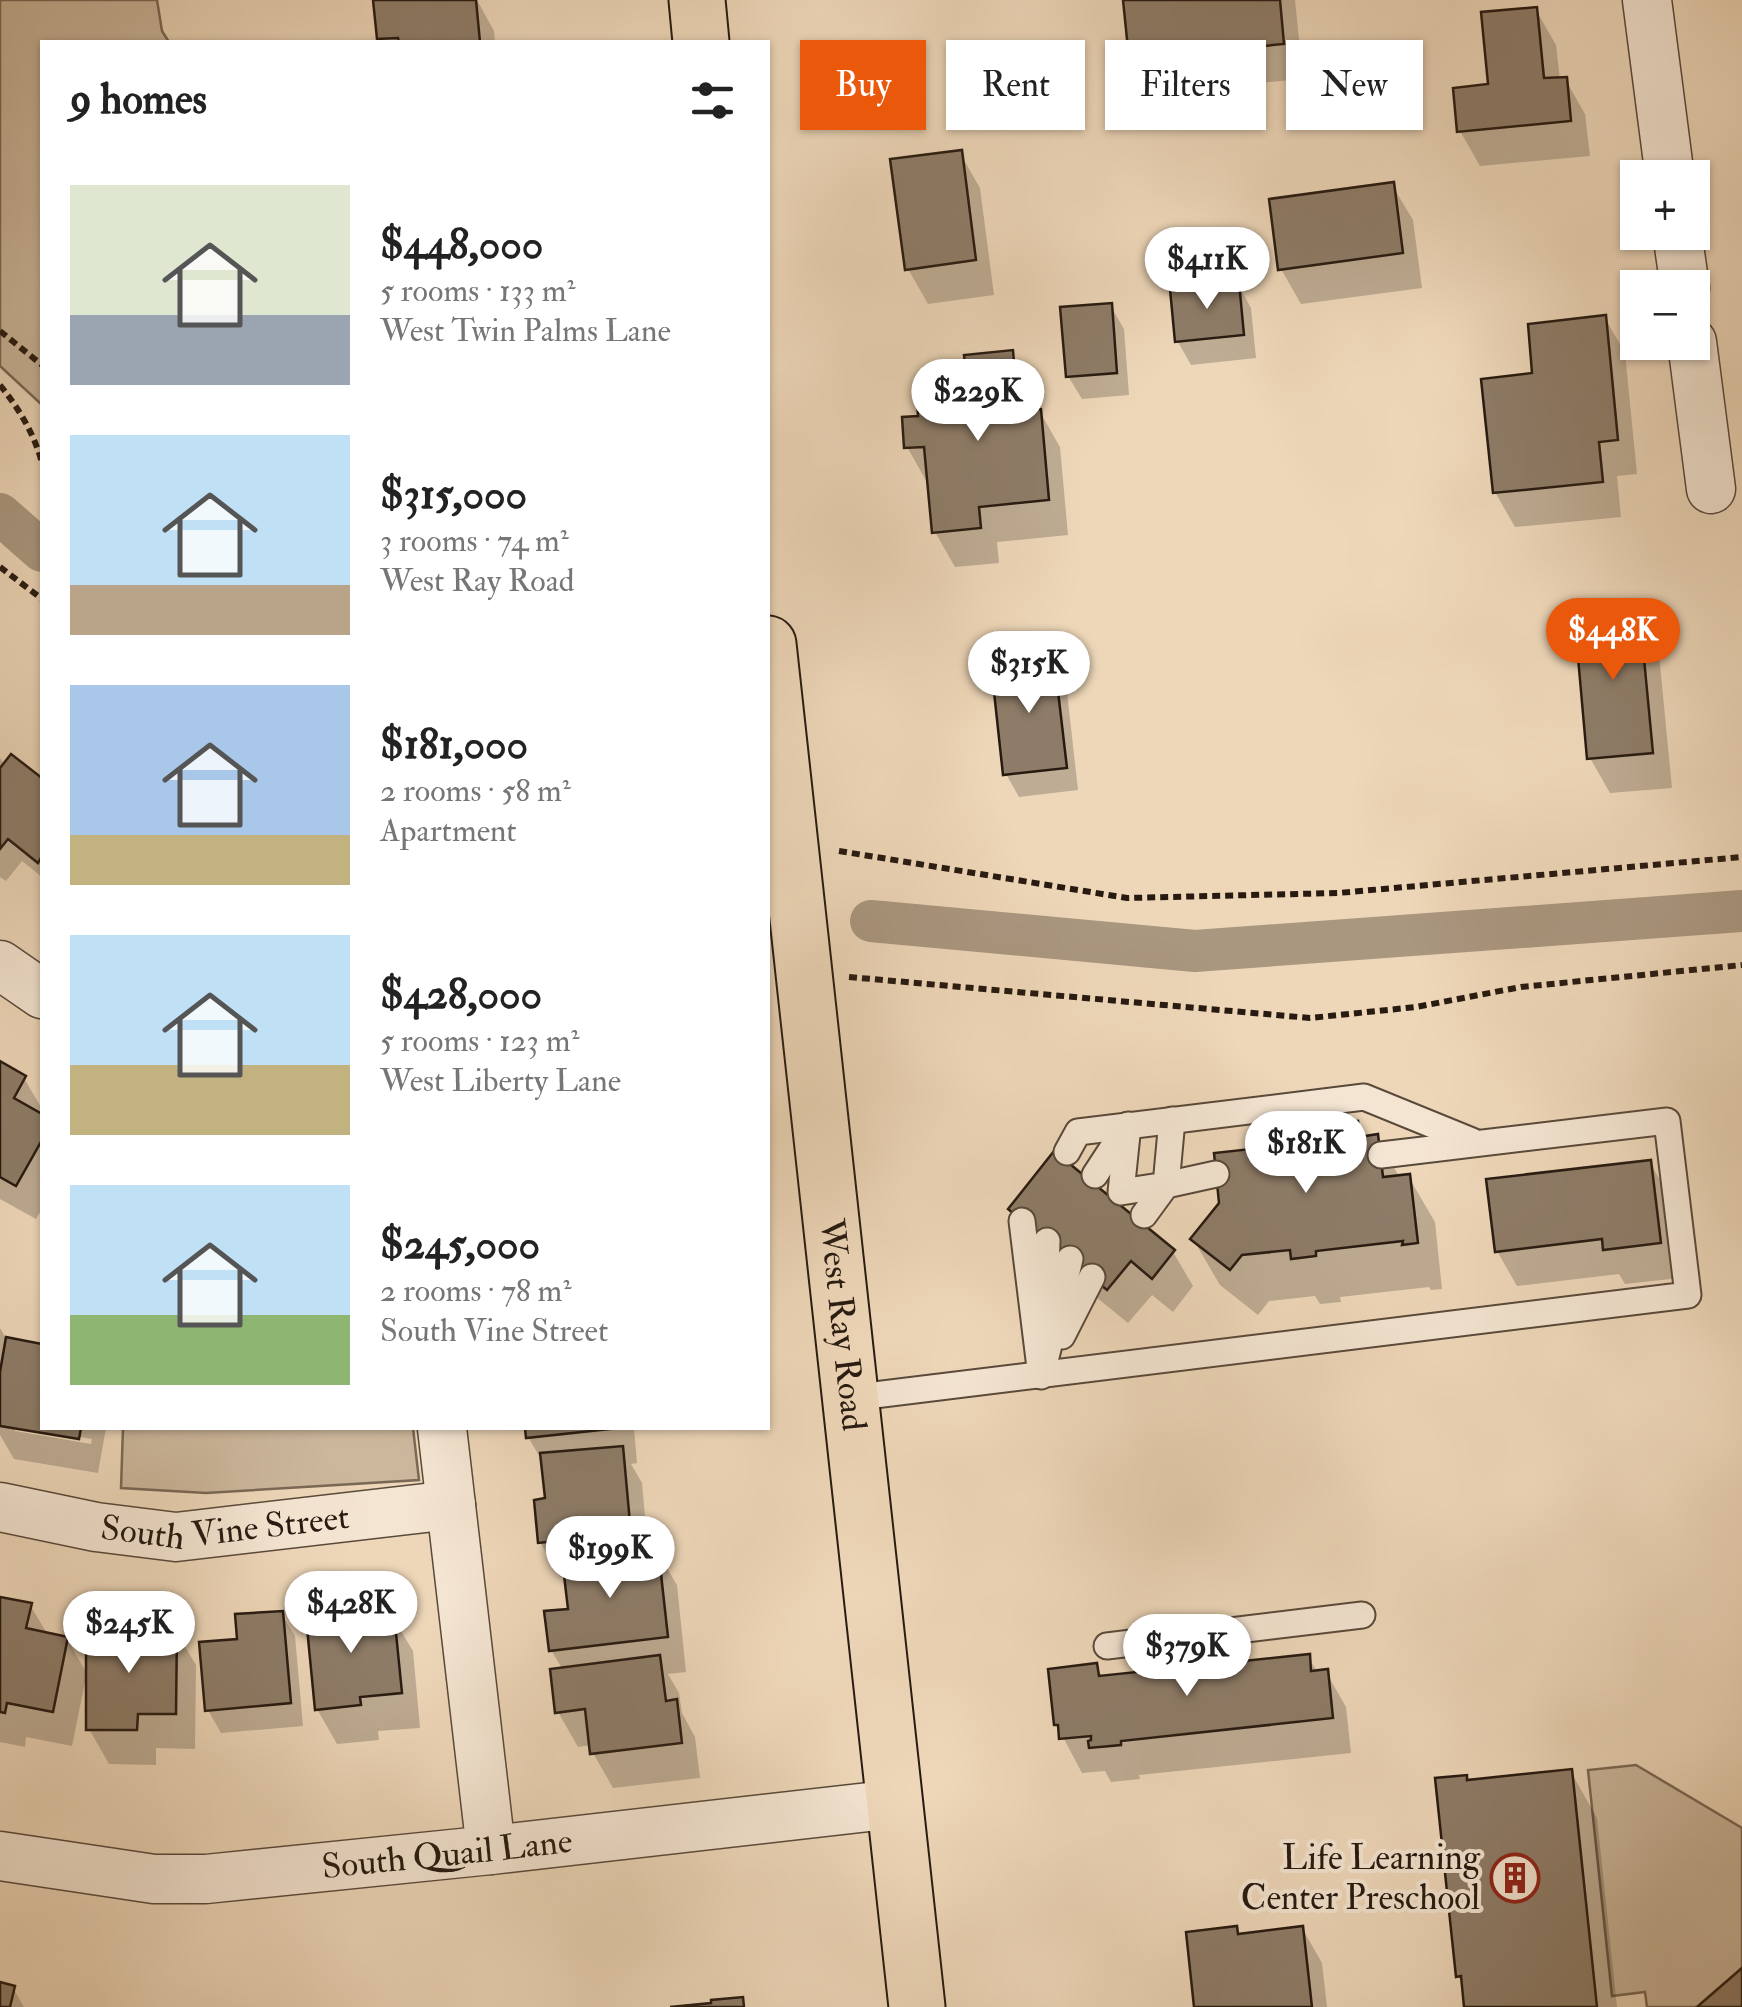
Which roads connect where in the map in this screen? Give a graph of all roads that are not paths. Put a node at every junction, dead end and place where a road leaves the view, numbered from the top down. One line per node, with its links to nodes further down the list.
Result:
1 (697, 0): 3 (main road)
2 (1646, 0): 4 (street)
3 (702, 40)
4 (1668, 160)
5 (1694, 360): 6 (street)
6 (1711, 489)
7 (770, 684): 24 (main road, West Ray Road)
8 (0, 965): 9 (street)
9 (40, 993)
10 (1172, 1120): 11 (lane); 12 (lane); 17 (lane)
11 (1128, 1125): 13 (lane); 16 (lane); 17 (lane)
12 (1477, 1143): 14 (lane); 23 (lane)
13 (1067, 1152)
14 (1381, 1155)
15 (1216, 1174): 17 (lane)
16 (1095, 1175)
17 (1166, 1184): 18 (lane)
18 (1144, 1215)
19 (1022, 1221): 23 (lane)
20 (1047, 1241): 23 (lane)
21 (1070, 1259): 23 (lane)
22 (1092, 1277): 23 (lane)
23 (1042, 1376): 24 (lane)
24 (850, 1398): 30 (main road, West Ray Road)
25 (442, 1430): 26 (street)
26 (450, 1506): 27 (street, South Vine Street); 31 (street)
27 (0, 1507)
28 (1362, 1615): 29 (lane)
29 (1107, 1646)
30 (895, 1804): 31 (street, South Quail Lane); 33 (main road, West Ray Road)
31 (491, 1850): 32 (street, South Quail Lane)
32 (0, 1856)
33 (917, 2007)

